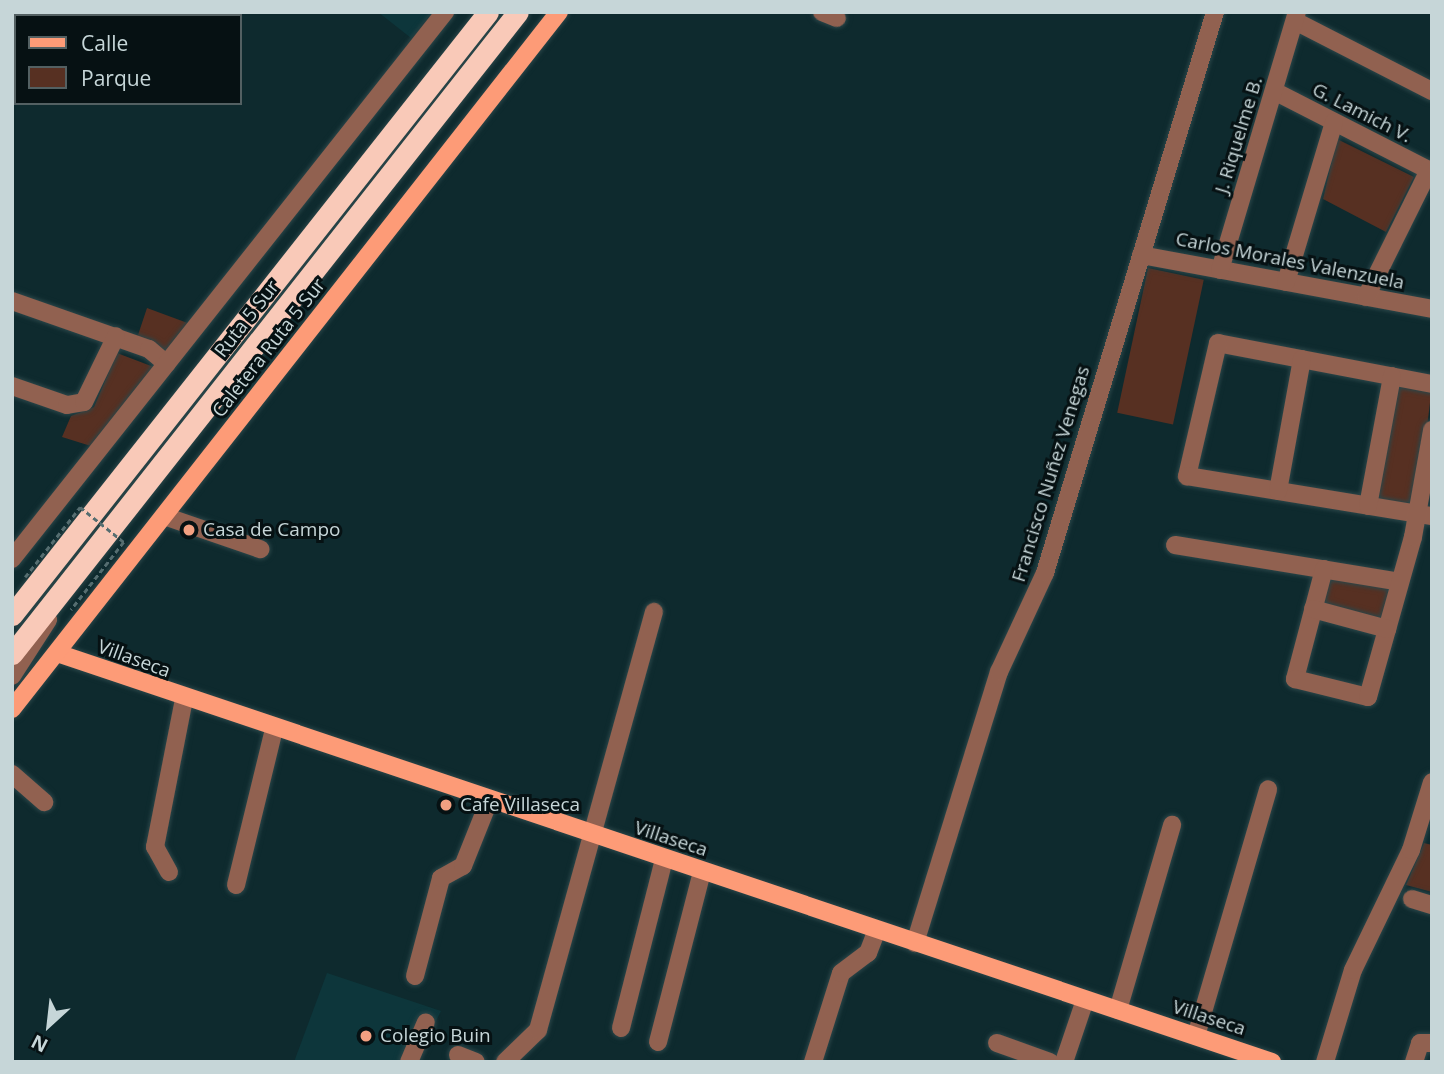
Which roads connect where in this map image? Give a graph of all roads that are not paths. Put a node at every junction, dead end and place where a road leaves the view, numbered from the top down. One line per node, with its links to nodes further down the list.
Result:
1 (445, 12): 19 (street)
2 (488, 12): 36 (highway, Ruta 5 Sur)
3 (518, 12): 33 (highway, Ruta 5 Sur)
4 (559, 12): 27 (main road, Caletera Ruta 5 Sur)
5 (1215, 12): 11 (street, Francisco Nuñez Venegas)
6 (1296, 16): 7 (street, J. Riquelme B.); 8 (street)
7 (1274, 91): 9 (street, G. Lamich V.); 12 (street, J. Riquelme B.)
8 (1432, 91)
9 (1334, 122): 10 (street, G. Lamich V.); 13 (street)
10 (1430, 171): 14 (street)
11 (1140, 255): 12 (street, Carlos Morales Valenzuela); 58 (street, Francisco Nuñez Venegas)
12 (1220, 270): 13 (street, Carlos Morales Valenzuela)
13 (1286, 282): 14 (street, Carlos Morales Valenzuela)
14 (1366, 297): 16 (street, Carlos Morales Valenzuela)
15 (12, 301): 17 (street)
16 (1432, 309)
17 (116, 336): 19 (street); 22 (street)
18 (1302, 359): 20 (street); 24 (street); 24 (street)
19 (167, 363): 30 (street)
20 (1391, 376): 21 (street); 25 (street)
21 (1432, 384)
22 (12, 386)
23 (1432, 430): 26 (street)
24 (1278, 491): 25 (street)
25 (1368, 506): 26 (street)
26 (1424, 515): 32 (street)
27 (164, 516): 29 (street); 38 (main road, Caletera Ruta 5 Sur)
28 (1175, 545): 31 (street)
29 (260, 548)
30 (12, 559)
31 (1324, 569): 32 (street); 34 (street)
32 (1400, 582): 37 (street)
33 (68, 583): 39 (highway, Ruta 5 Sur); 40 (street)
34 (1313, 609): 37 (street); 37 (street)
35 (654, 612): 50 (street)
36 (12, 615)
37 (1387, 629)
38 (57, 653): 41 (main road, Villaseca); 42 (main road, Caletera Ruta 5 Sur)
39 (12, 654)
40 (12, 676)
41 (184, 699): 43 (main road, Villaseca); 52 (street)
42 (12, 709)
43 (270, 728): 47 (main road, Villaseca); 54 (street)
44 (12, 774): 48 (street)
45 (1432, 782): 76 (street)
46 (1268, 789): 64 (street)
47 (489, 801): 50 (main road, Villaseca); 59 (street)
48 (44, 802)
49 (1172, 825): 61 (street)
50 (589, 834): 51 (main road, Villaseca); 72 (street)
51 (664, 859): 53 (main road, Villaseca); 63 (street)
52 (169, 872)
53 (702, 872): 57 (main road, Villaseca); 65 (street)
54 (232, 883)
55 (1412, 899): 56 (street)
56 (1432, 905)
57 (877, 930): 58 (main road, Villaseca); 73 (street)
58 (915, 943): 60 (main road, Villaseca)
59 (415, 976)
60 (1086, 1000): 61 (main road, Villaseca); 75 (street)
61 (1118, 1010): 64 (main road, Villaseca)
62 (426, 1022): 70 (street)
63 (621, 1028)
64 (1195, 1036): 69 (main road, Villaseca)
65 (658, 1042)
66 (997, 1043): 74 (street)
67 (1432, 1043): 77 (street)
68 (458, 1055): 71 (street)
69 (1266, 1061)
70 (410, 1062)
71 (476, 1062)
72 (505, 1062)
73 (813, 1062)
74 (1050, 1062)
75 (1064, 1062)
76 (1325, 1062)
77 (1414, 1062)

